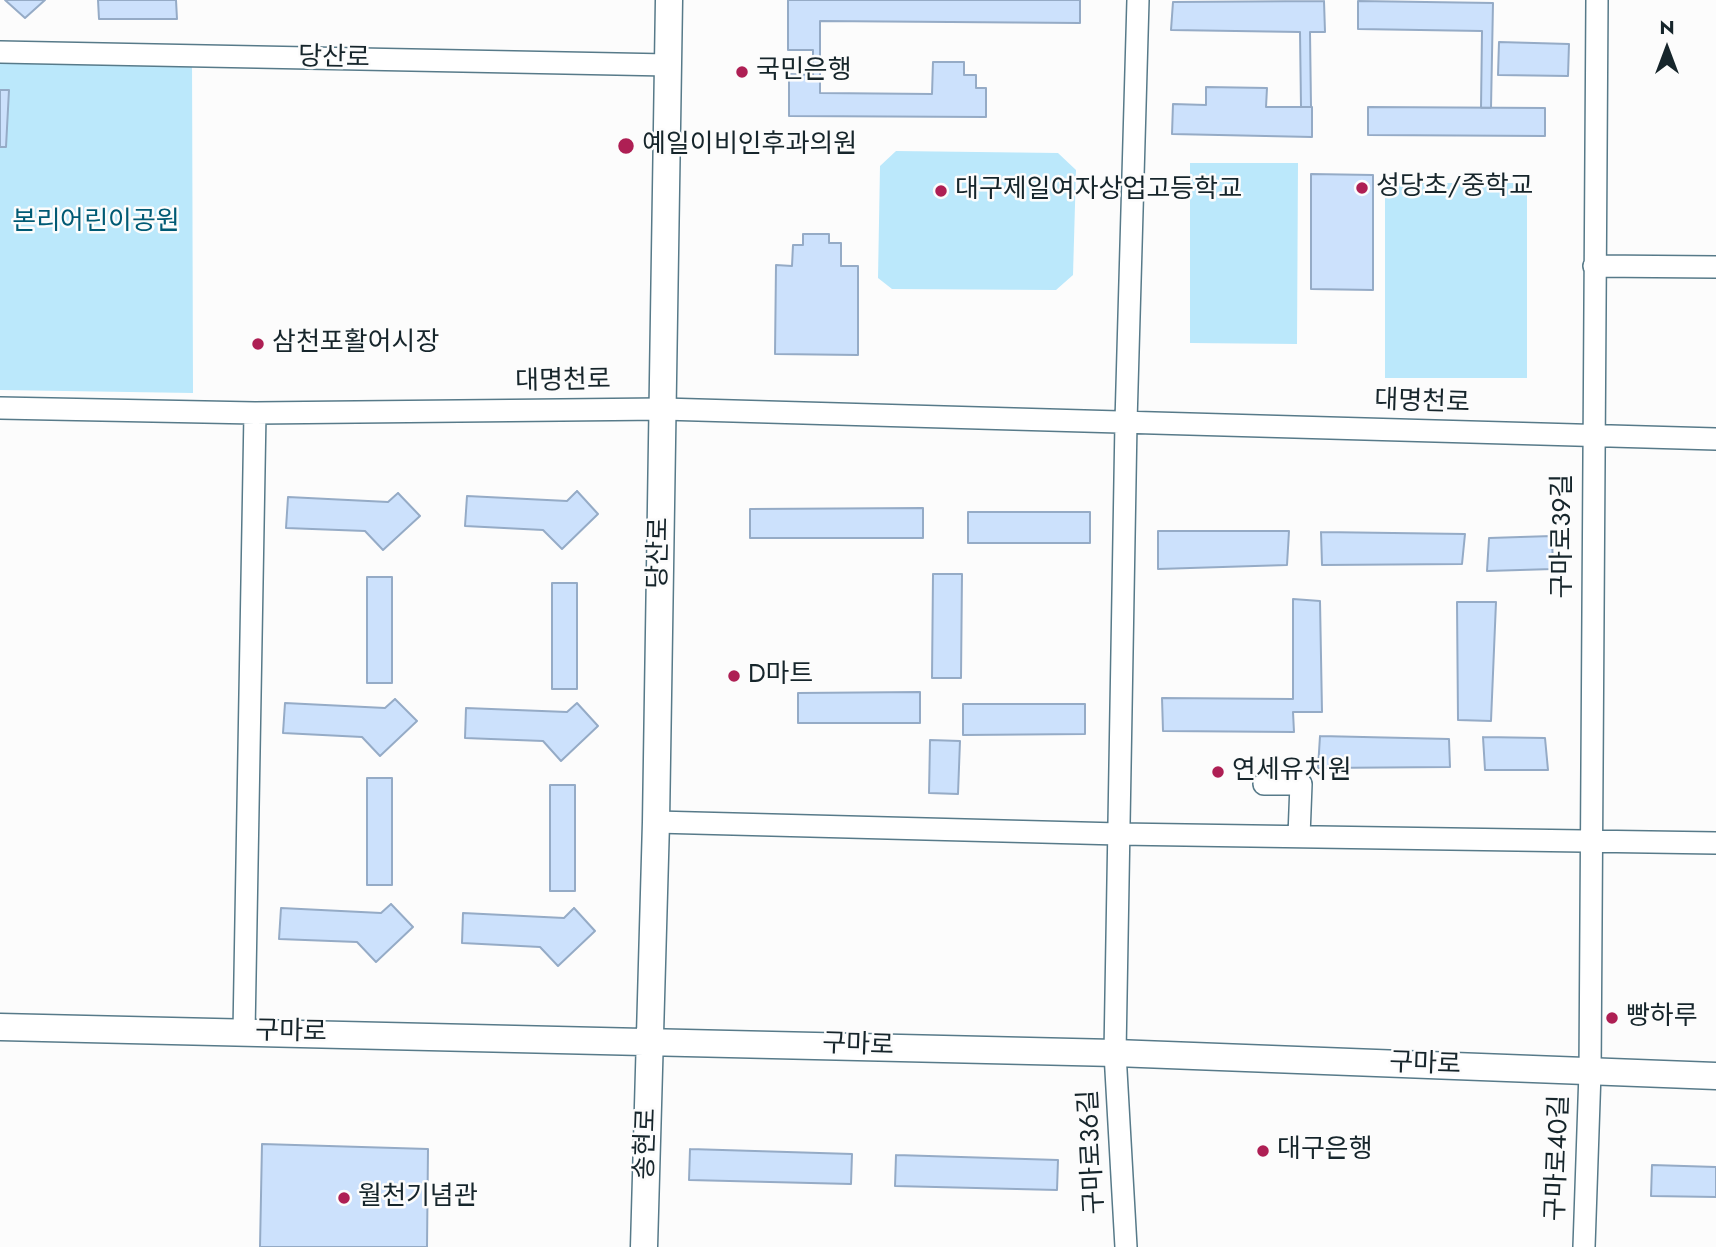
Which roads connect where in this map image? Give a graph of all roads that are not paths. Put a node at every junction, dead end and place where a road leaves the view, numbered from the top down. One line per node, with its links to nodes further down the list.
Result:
1 (669, 0): 5 (main road, 당산로)
2 (1138, 0): 11 (street)
3 (1597, 0): 6 (street, 구마로39길)
4 (0, 52): 5 (street, 당산로)
5 (668, 65): 9 (main road, 당산로)
6 (1594, 266): 7 (street); 12 (street, 구마로39길)
7 (1716, 267)
8 (0, 408): 10 (street, 대명천로)
9 (663, 410): 10 (street, 대명천로); 11 (street, 대명천로); 15 (main road, 당산로)
10 (255, 414): 21 (street)
11 (1126, 422): 12 (street, 대명천로); 16 (street, 구마로36길)
12 (1592, 436): 13 (street, 대명천로); 18 (street, 구마로39길)
13 (1716, 439)
14 (1264, 784): 17 (street)
15 (656, 822): 16 (street); 22 (main road, 당산로)
16 (1119, 834): 17 (street); 23 (street, 구마로36길)
17 (1299, 836): 18 (street)
18 (1591, 839): 19 (street); 24 (street, 구마로39길)
19 (1716, 843)
20 (0, 1027): 21 (main road, 구마로)
21 (244, 1032): 22 (main road, 구마로)
22 (650, 1041): 23 (main road, 구마로); 26 (main road, 송현로)
23 (1115, 1053): 24 (main road, 구마로); 27 (street, 구마로36길)
24 (1590, 1072): 25 (main road, 구마로); 28 (street, 구마로40길)
25 (1716, 1076)
26 (644, 1247)
27 (1126, 1247)
28 (1584, 1247)

